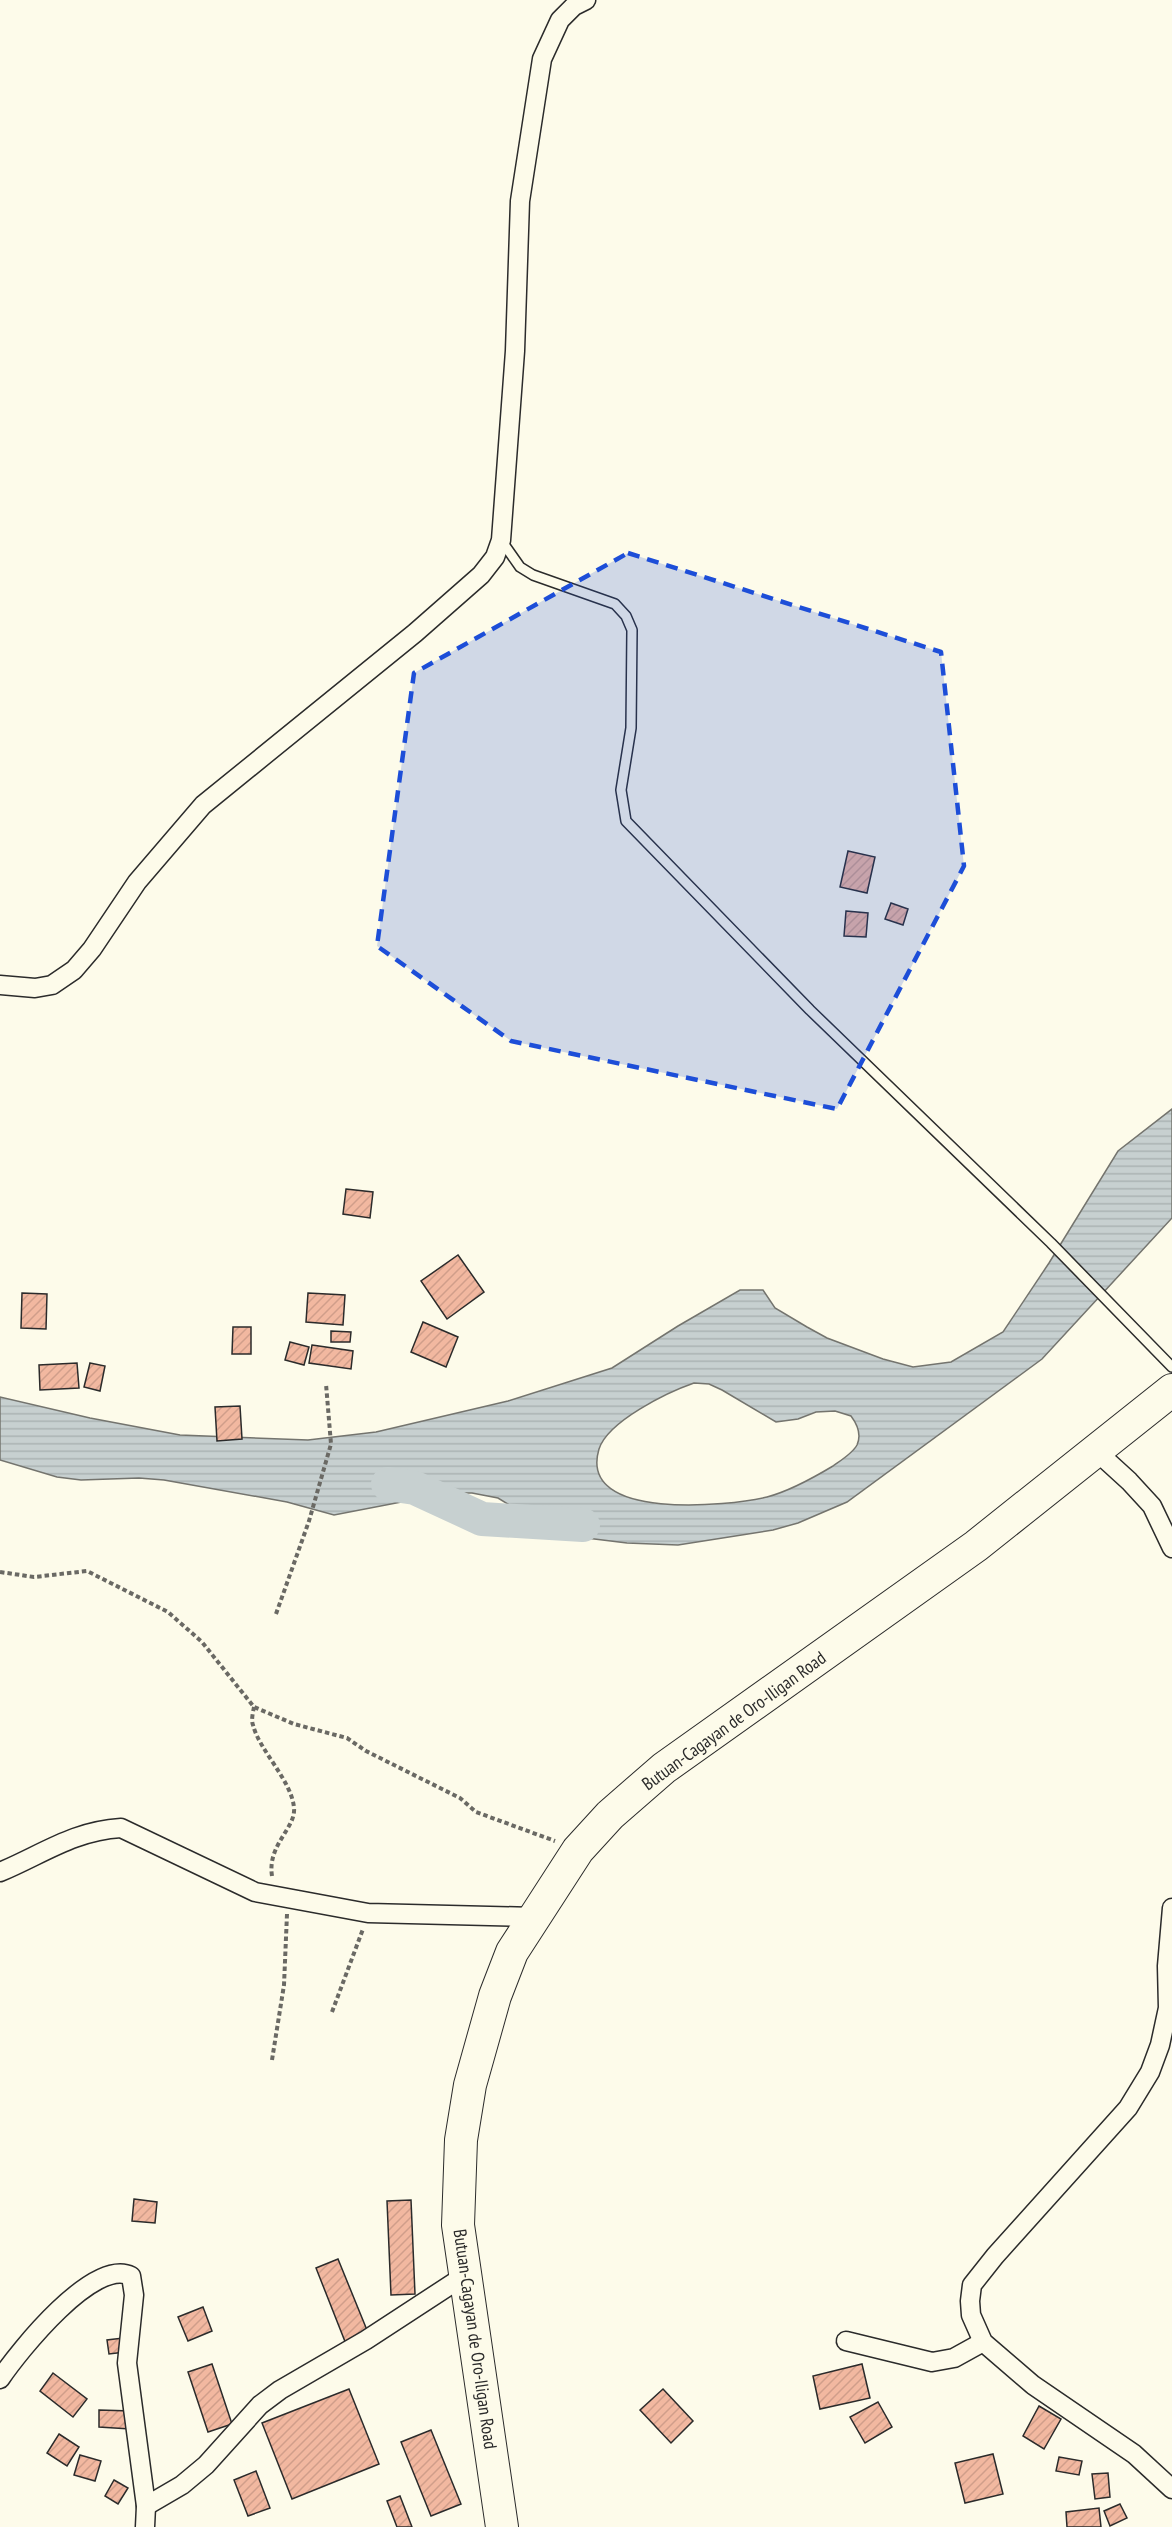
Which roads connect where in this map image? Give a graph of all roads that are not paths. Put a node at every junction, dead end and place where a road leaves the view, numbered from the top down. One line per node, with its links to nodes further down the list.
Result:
1 (557, 0): 3 (street)
2 (586, 0): 3 (street)
3 (560, 20): 4 (street)
4 (501, 540): 5 (street); 6 (lane)
5 (0, 985)
6 (1172, 1367)
7 (1172, 1390): 8 (highway, Butuan-Cagayan de Oro-Iligan Road)
8 (1095, 1449): 9 (street); 12 (highway, Butuan-Cagayan de Oro-Iligan Road)
9 (1172, 1548)
10 (0, 1872): 12 (street)
11 (1172, 1908): 13 (street)
12 (534, 1917): 14 (highway, Butuan-Cagayan de Oro-Iligan Road)
13 (1170, 2009): 16 (street)
14 (464, 2276): 19 (street); 21 (highway, Butuan-Cagayan de Oro-Iligan Road)
15 (846, 2341): 16 (street)
16 (983, 2342): 18 (street)
17 (0, 2379): 19 (street)
18 (1172, 2489)
19 (146, 2506): 20 (street)
20 (146, 2527)
21 (502, 2527)

